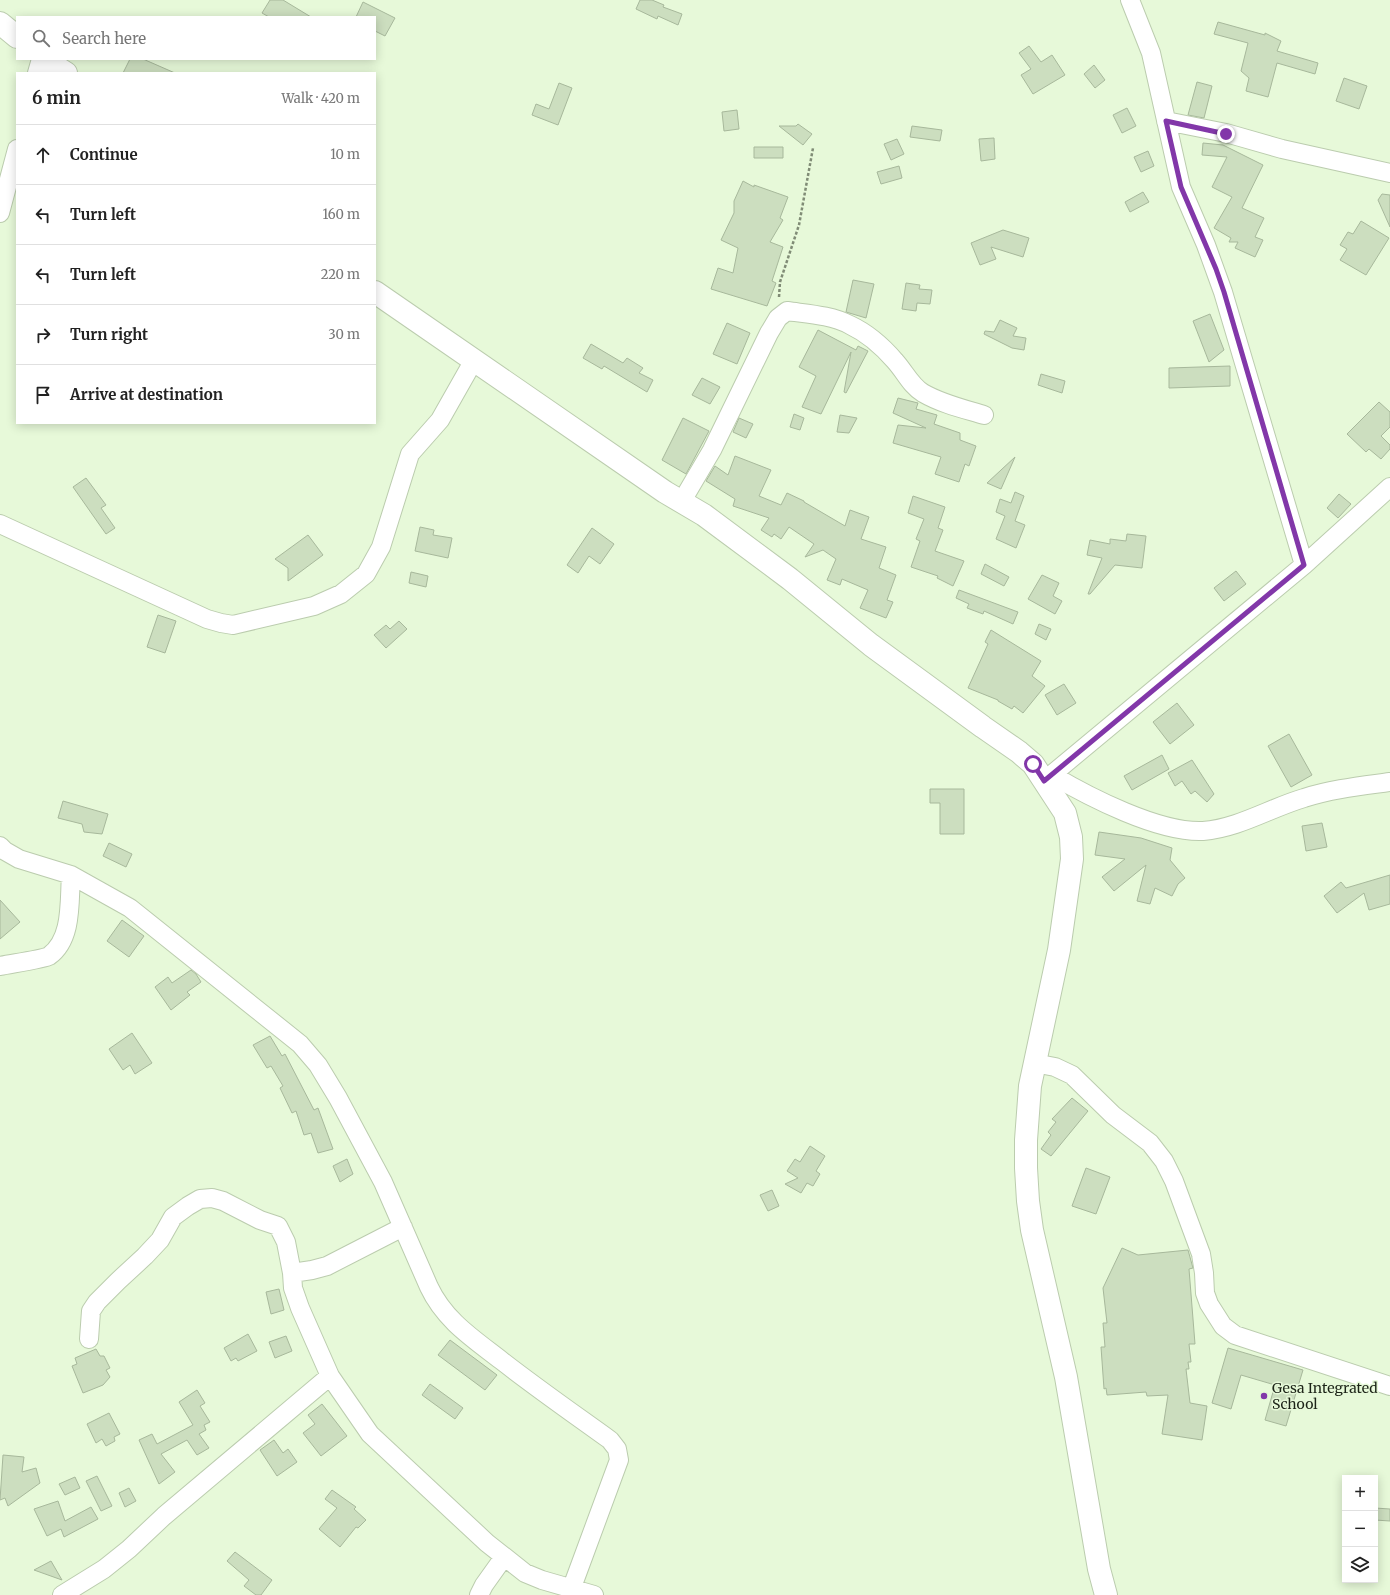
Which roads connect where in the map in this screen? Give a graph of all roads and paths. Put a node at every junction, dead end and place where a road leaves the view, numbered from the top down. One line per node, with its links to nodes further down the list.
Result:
1 (1130, 0): 8 (street)
2 (0, 23): 3 (main road)
3 (16, 36)
4 (41, 60): 6 (street)
5 (46, 60): 7 (main road)
6 (37, 72)
7 (64, 72)
8 (1166, 121): 11 (street); 20 (street)
9 (813, 148): 13 (path)
10 (16, 153): 12 (street)
11 (1390, 173)
12 (0, 213)
13 (780, 282)
14 (376, 293): 15 (main road)
15 (474, 360): 18 (main road); 19 (street)
16 (984, 415): 18 (street)
17 (1390, 487): 20 (street)
18 (682, 501): 21 (main road)
19 (0, 524)
20 (1304, 565): 21 (street)
21 (1048, 778): 22 (street); 26 (main road)
22 (1390, 782)
23 (0, 846): 24 (street)
24 (71, 875): 25 (street); 27 (street)
25 (0, 966)
26 (1034, 1063): 31 (street); 37 (main road)
27 (403, 1227): 28 (street); 33 (street)
28 (292, 1273): 29 (street); 30 (street)
29 (89, 1339)
30 (330, 1376): 32 (street); 34 (street)
31 (1390, 1386)
32 (504, 1557): 33 (street); 35 (street)
33 (571, 1590): 36 (street)
34 (62, 1595)
35 (479, 1595)
36 (594, 1595)
37 (1106, 1595)

